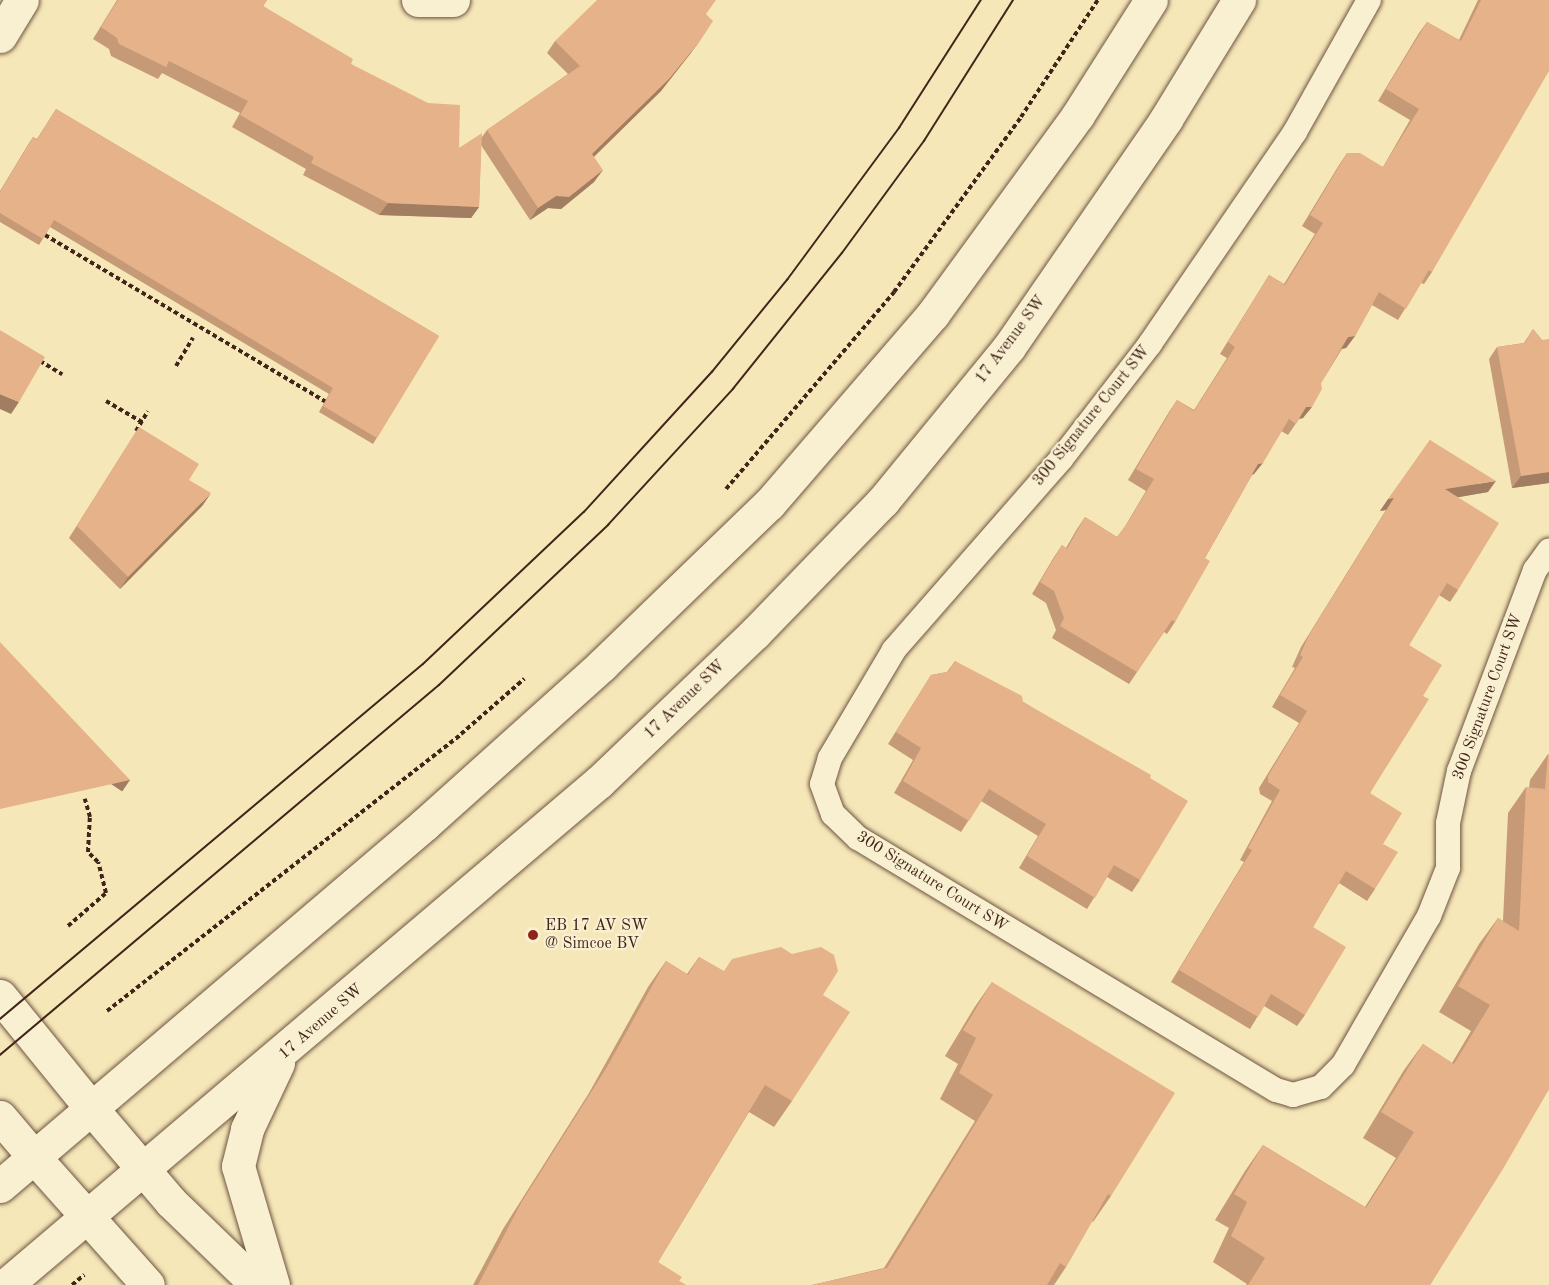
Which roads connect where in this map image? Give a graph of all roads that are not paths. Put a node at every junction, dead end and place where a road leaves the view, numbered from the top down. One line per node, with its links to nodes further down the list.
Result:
1 (22, 0): 7 (main road)
2 (418, 0): 3 (main road)
3 (453, 0)
4 (1151, 0): 11 (main road)
5 (1239, 0): 10 (main road, 17 Avenue SW)
6 (1369, 0): 8 (lane, 300 Signature Court SW)
7 (0, 36)
8 (1549, 551)
9 (0, 996): 11 (main road)
10 (282, 1055): 14 (main road, 17 Avenue SW); 20 (main road)
11 (91, 1108): 13 (main road); 14 (main road)
12 (0, 1117): 13 (main road)
13 (34, 1157): 15 (main road); 16 (main road)
14 (142, 1170): 16 (main road, 17 Avenue SW); 19 (main road)
15 (0, 1186)
16 (88, 1216): 17 (main road, 17 Avenue SW); 18 (main road)
17 (6, 1285)
18 (148, 1285)
19 (256, 1285)
20 (273, 1285)

